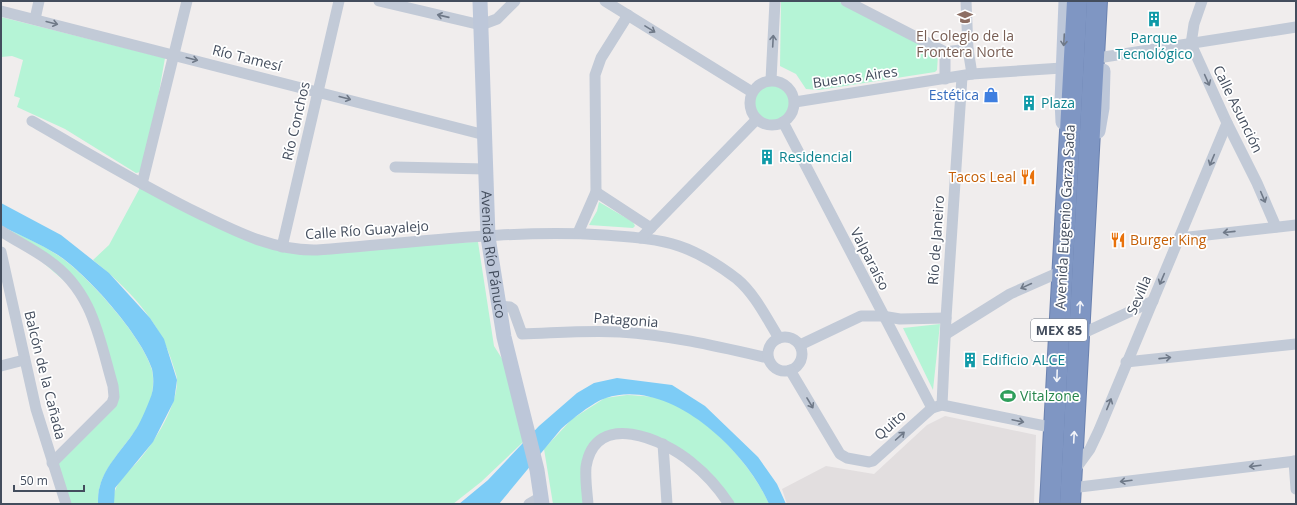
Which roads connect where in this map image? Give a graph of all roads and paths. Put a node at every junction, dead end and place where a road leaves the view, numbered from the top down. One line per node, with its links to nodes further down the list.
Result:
1 (39, 1): 18 (street)
2 (187, 1): 24 (street)
3 (339, 1): 30 (street, Río Conchos)
4 (379, 1): 19 (street, one-way to 4)
5 (480, 1): 19 (street, Avenida Río Pánuco)
6 (515, 1): 19 (street)
7 (605, 1): 17 (street)
8 (775, 1): 29 (street, one-way to 8)
9 (846, 1): 23 (street)
10 (966, 1): 22 (street, Río de Janeiro)
11 (1066, 1): 26 (street, one-way to 26)
12 (1078, 1): 38 (highway, Avenida Eugenio Garza Sada / MEX 85)
13 (1097, 1): 38 (highway, Avenida Eugenio Garza Sada / MEX 85)
14 (1107, 1): 25 (street)
15 (1202, 1): 21 (street)
16 (1, 11): 18 (street, Río Tamesí)
17 (628, 15): 31 (street, one-way to 31); 42 (street)
18 (35, 19): 24 (street, Río Tamesí, one-way to 24)
19 (481, 25): 37 (street, Avenida Río Pánuco)
20 (1296, 27): 21 (street)
21 (1191, 44): 25 (street); 36 (street, Calle Asunción, one-way to 36)
22 (968, 49): 23 (street); 27 (street, Río de Janeiro)
23 (944, 52): 28 (street)
24 (174, 55): 30 (street, Río Tamesí, one-way to 30); 41 (street)
25 (1104, 57): 38 (street)
26 (1062, 68): 27 (street, Buenos Aires); 38 (street)
27 (967, 76): 28 (street, Buenos Aires); 57 (street, Río de Janeiro)
28 (945, 79): 32 (street, Buenos Aires)
29 (771, 80): 31 (street); 32 (street)
30 (319, 91): 37 (street, Río Tamesí, one-way to 37); 51 (street, Río Conchos)
31 (752, 92): 33 (street)
32 (795, 102): 35 (street)
33 (758, 119): 35 (street); 45 (street)
34 (32, 121): 41 (street, Calle Río Guayalejo)
35 (783, 122): 56 (street, Valparaíso)
36 (1227, 124): 44 (street, Calle Asunción, one-way to 44); 50 (street, Sevilla, one-way to 50)
37 (485, 135): 40 (street, Avenida Río Pánuco)
38 (1078, 159): 53 (highway, Avenida Eugenio Garza Sada / MEX 85); 59 (highway, Avenida Eugenio Garza Sada / MEX 85, one-way to 38)
39 (395, 167): 40 (street)
40 (486, 169): 48 (street, Avenida Río Pánuco)
41 (142, 184): 51 (street, Calle Río Guayalejo)
42 (596, 192): 45 (street); 47 (street)
43 (1296, 225): 44 (street)
44 (1276, 227): 50 (street, one-way to 50)
45 (651, 228): 49 (street)
46 (1, 231): 72 (street)
47 (578, 233): 48 (street, Calle Río Guayalejo); 49 (street, Calle Río Guayalejo)
48 (488, 236): 51 (street, Calle Río Guayalejo); 55 (street, Avenida Río Pánuco)
49 (641, 238): 60 (street, Calle Río Guayalejo)
50 (1180, 238): 54 (street, Sevilla, one-way to 54)
51 (282, 248)
52 (1, 252): 64 (street, Balcón de la Cañada)
53 (1062, 271): 58 (street, one-way to 58); 69 (highway, Avenida Eugenio Garza Sada / MEX 85, one-way to 69)
54 (1153, 301): 59 (street); 65 (street, Sevilla)
55 (499, 306): 63 (street, Patagonia); 75 (street, Avenida Río Pánuco)
56 (882, 316): 57 (street); 62 (street); 68 (street, Valparaíso)
57 (946, 318): 58 (street, Río de Janeiro)
58 (946, 334): 68 (street, Río de Janeiro)
59 (1079, 335): 73 (highway, Avenida Eugenio Garza Sada / MEX 85, one-way to 59)
60 (779, 338): 62 (street); 63 (street)
61 (1296, 344): 65 (street, one-way to 61)
62 (800, 345): 67 (street)
63 (768, 358): 67 (street)
64 (24, 360): 66 (street); 72 (street, Balcón de la Cañada)
65 (1126, 362): 73 (street, Sevilla, one-way to 65)
66 (1, 366)
67 (790, 370): 68 (street, Quito, one-way to 68)
68 (937, 407): 69 (street, one-way to 69)
69 (1055, 428): 80 (highway, Avenida Eugenio Garza Sada / MEX 85)
70 (663, 444): 77 (street); 78 (street); 79 (street)
71 (1295, 461): 73 (street, one-way to 73); 74 (street)
72 (52, 463): 76 (street, Balcón de la Cañada)
73 (1071, 489)
74 (1296, 489)
75 (537, 502)
76 (66, 504)
77 (588, 504)
78 (667, 504)
79 (729, 504)
80 (1050, 504)

